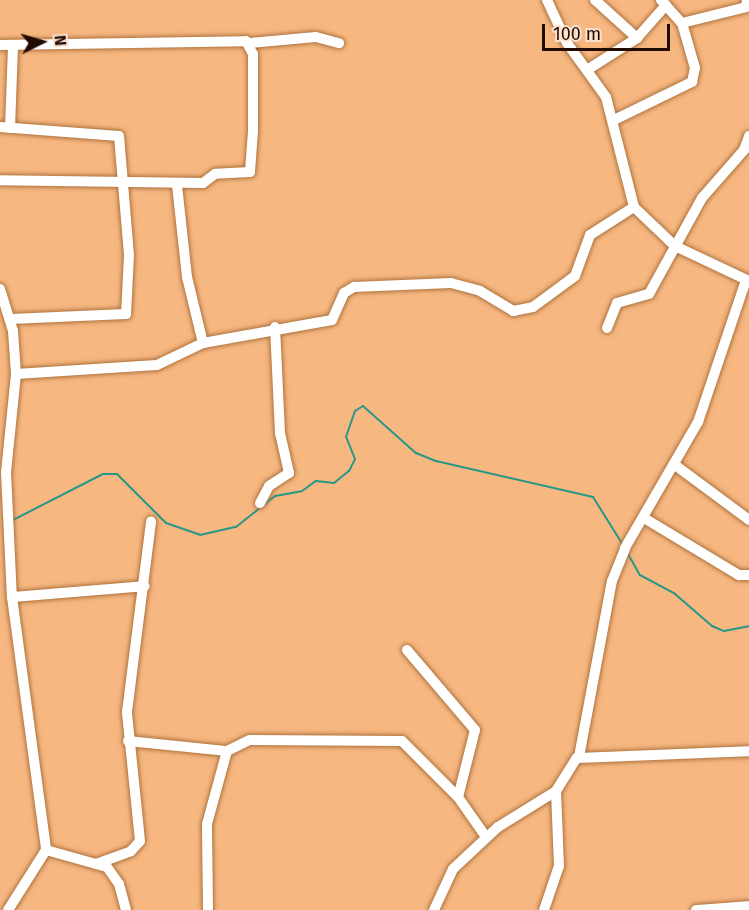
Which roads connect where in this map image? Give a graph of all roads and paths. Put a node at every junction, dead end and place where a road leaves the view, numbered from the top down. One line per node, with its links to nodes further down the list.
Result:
1 (547, 0): 11 (street)
2 (595, 0): 6 (street)
3 (747, 0): 5 (street)
4 (663, 3): 5 (street); 6 (street)
5 (682, 23): 12 (street)
6 (637, 38): 11 (street)
7 (250, 42): 8 (street); 10 (street); 18 (street)
8 (339, 43)
9 (0, 45): 10 (street)
10 (13, 45): 13 (street)
11 (587, 70): 12 (street)
12 (616, 119): 19 (street)
13 (5, 127): 17 (street)
14 (749, 136): 15 (street)
15 (747, 154): 20 (street)
16 (0, 180): 17 (street)
17 (123, 185): 18 (street); 23 (street)
18 (177, 185): 26 (street)
19 (634, 207): 20 (street); 24 (street)
20 (675, 246): 21 (street); 25 (street)
21 (747, 280): 28 (street)
22 (0, 289): 23 (street)
23 (10, 319): 27 (street)
24 (275, 327): 26 (street); 29 (street)
25 (607, 328)
26 (203, 343): 27 (street)
27 (16, 374): 30 (street)
28 (675, 465): 31 (street); 32 (street)
29 (260, 503)
30 (5, 512): 36 (street)
31 (644, 518): 34 (street); 41 (street)
32 (749, 520)
33 (151, 522): 35 (street)
34 (749, 575)
35 (145, 586): 36 (street); 38 (street)
36 (12, 597): 45 (street)
37 (407, 650): 43 (street)
38 (128, 741): 39 (street); 46 (street)
39 (227, 751): 43 (street); 50 (street)
40 (749, 751): 41 (street)
41 (579, 757): 42 (street)
42 (556, 790): 44 (street); 52 (street)
43 (458, 797): 44 (street)
44 (486, 837): 51 (street)
45 (46, 850): 46 (street); 48 (street)
46 (96, 864): 49 (street)
47 (749, 906): 53 (street)
48 (8, 910)
49 (126, 910)
50 (208, 910)
51 (434, 910)
52 (544, 910)
53 (696, 910)

